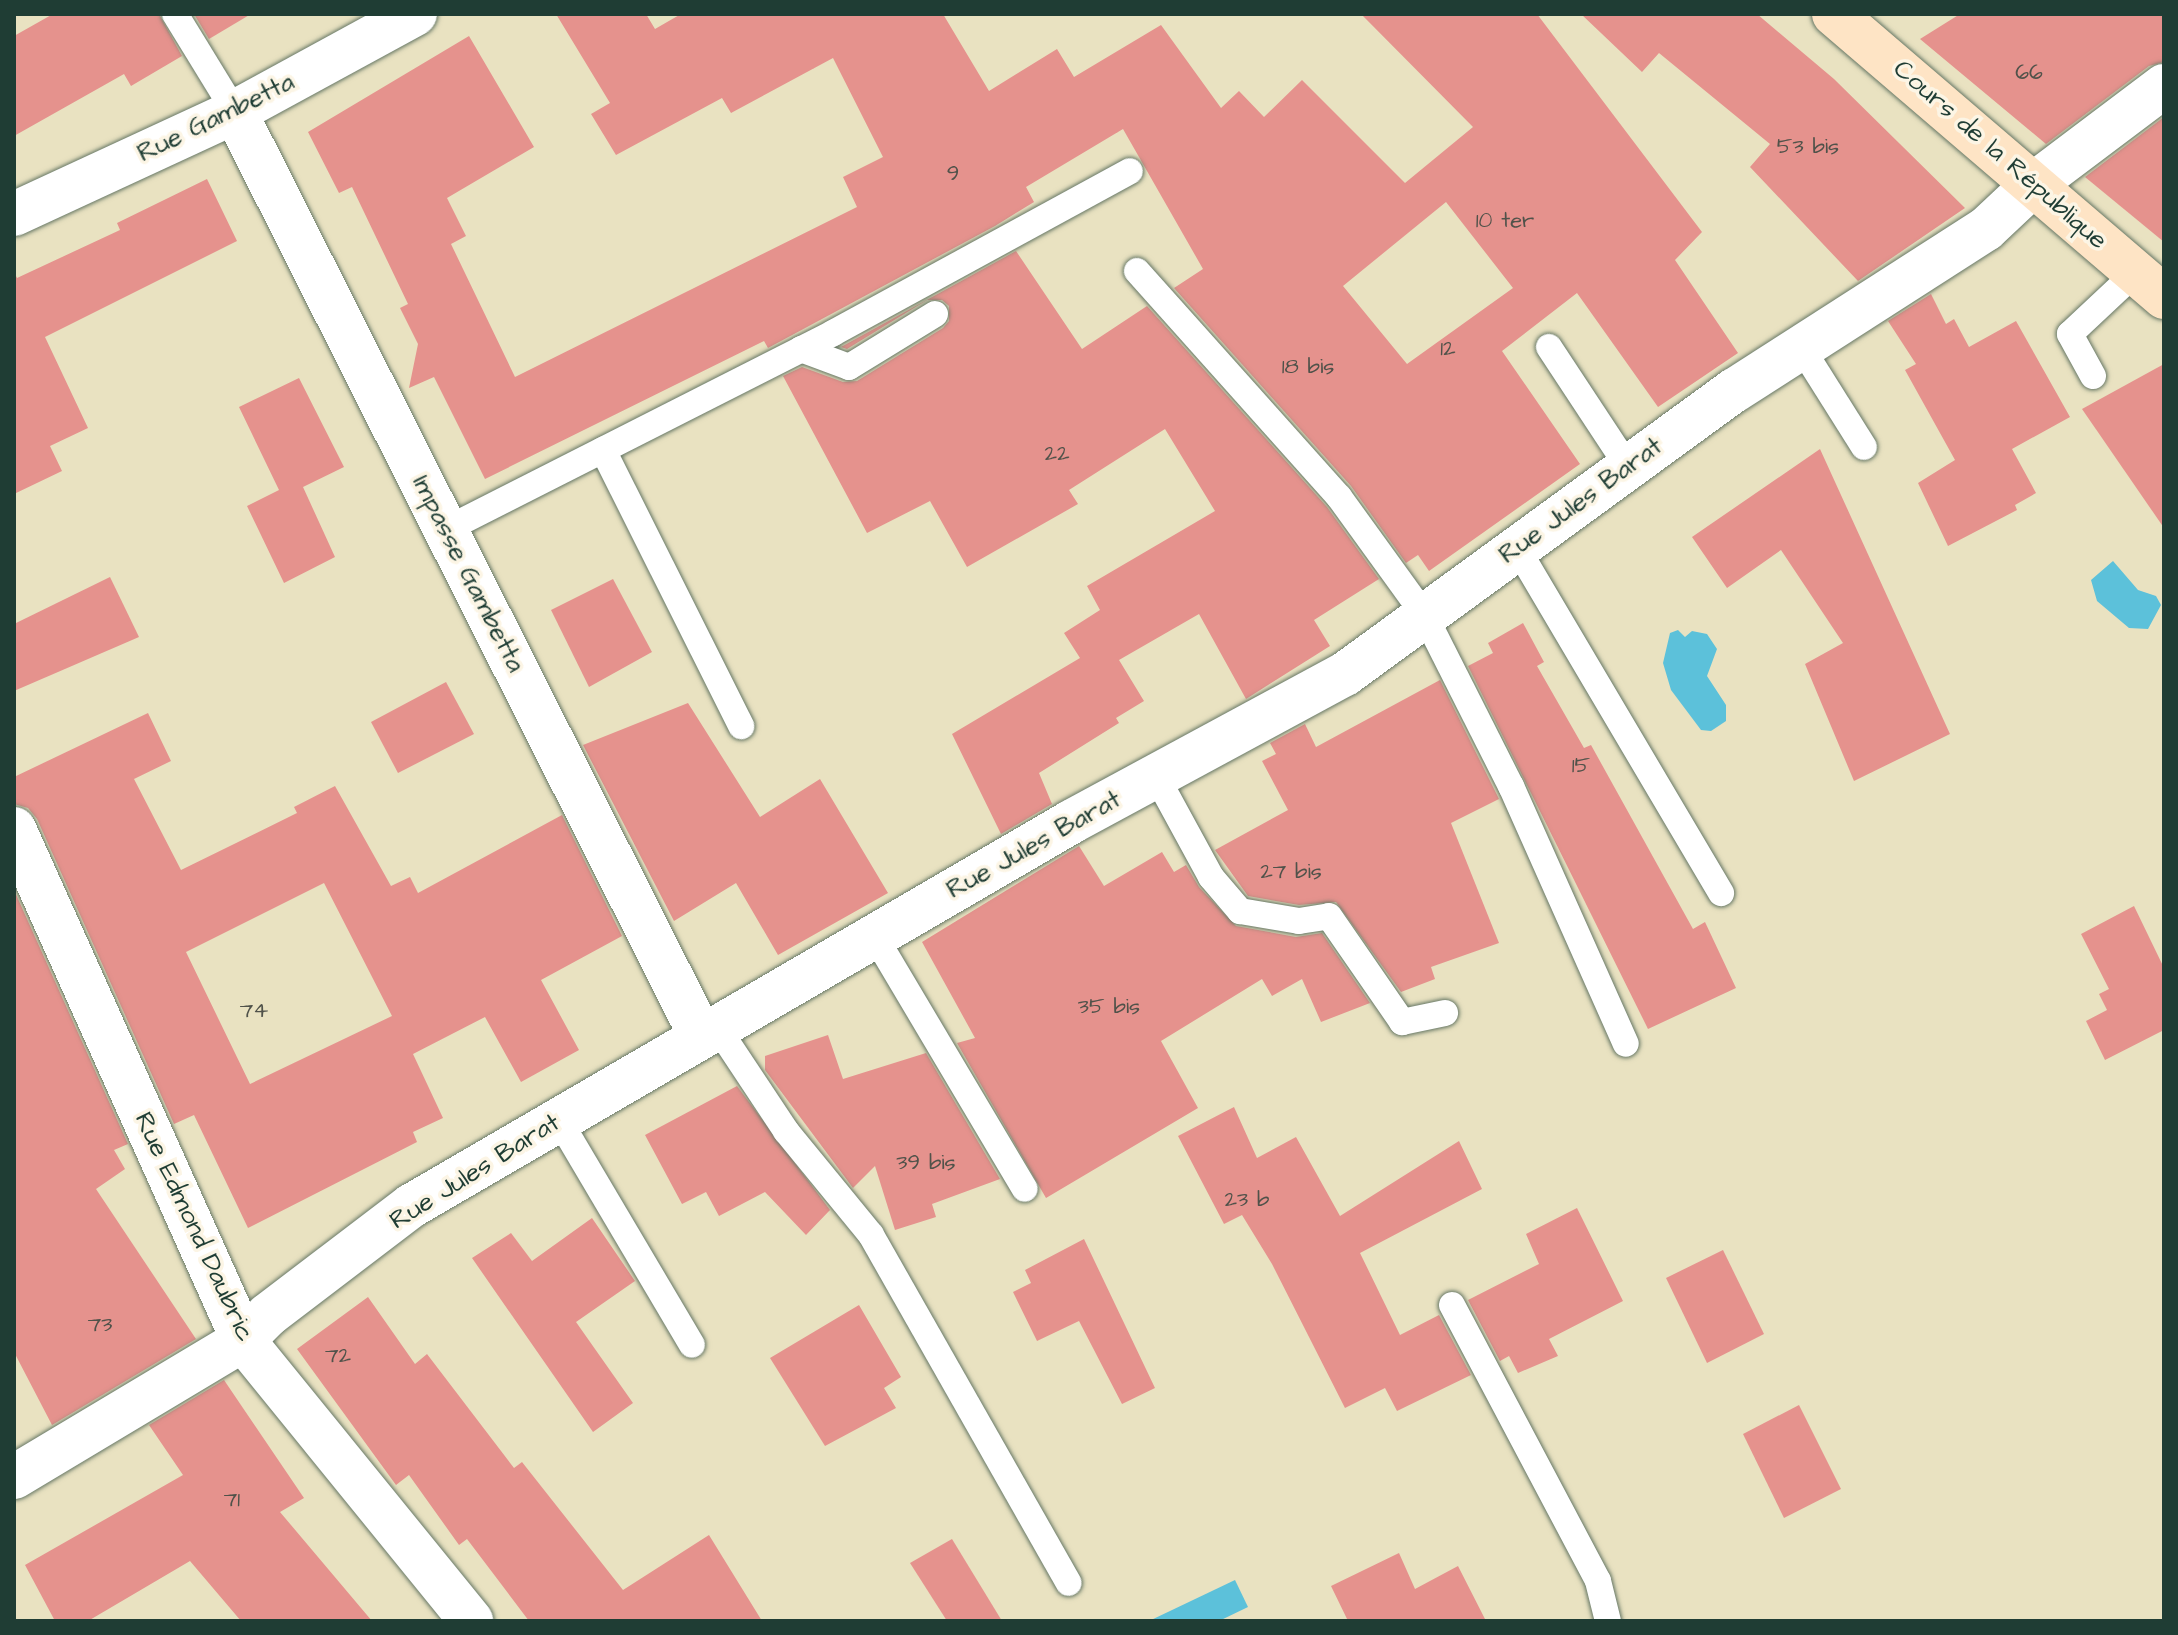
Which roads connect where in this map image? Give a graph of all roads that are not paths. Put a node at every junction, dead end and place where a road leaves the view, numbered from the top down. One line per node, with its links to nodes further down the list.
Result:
1 (175, 14): 5 (lane)
2 (415, 14): 5 (street, Rue Gambetta)
3 (1834, 14): 7 (main road, Cours de la République)
4 (2164, 86): 7 (street, Rue Jules Barat)
5 (235, 112): 8 (street, Rue Gambetta); 19 (street, Impasse Gambetta)
6 (1130, 171): 14 (lane)
7 (2034, 184): 10 (main road, Cours de la République); 13 (street, Rue Jules Barat)
8 (14, 214)
9 (1137, 271): 21 (lane)
10 (2150, 284): 15 (lane)
11 (935, 314): 14 (lane)
12 (1549, 347): 18 (lane)
13 (1801, 347): 16 (lane); 18 (street, Rue Jules Barat)
14 (801, 349): 17 (lane)
15 (2093, 376)
16 (1864, 447)
17 (603, 450): 19 (lane); 22 (lane)
18 (1628, 467): 20 (street, Rue Jules Barat)
19 (445, 530): 28 (street, Impasse Gambetta)
20 (1517, 548): 21 (street, Rue Jules Barat); 25 (lane)
21 (1425, 616): 23 (street, Rue Jules Barat); 29 (lane)
22 (741, 726)
23 (1156, 776): 26 (street, Rue Jules Barat); 27 (lane)
24 (14, 829): 33 (street, Rue Edmond Daubric)
25 (1721, 893)
26 (874, 935): 28 (street, Rue Jules Barat); 31 (lane)
27 (1445, 1013)
28 (709, 1032): 30 (street, Rue Jules Barat); 36 (lane)
29 (1626, 1044)
30 (559, 1120): 33 (street, Rue Jules Barat); 34 (lane)
31 (1025, 1189)
32 (1452, 1305): 38 (lane)
33 (243, 1340): 35 (street, Rue Jules Barat); 37 (street, Rue Edmond Daubric)
34 (692, 1345)
35 (14, 1477)
36 (1069, 1583)
37 (471, 1621)
38 (1608, 1621)

